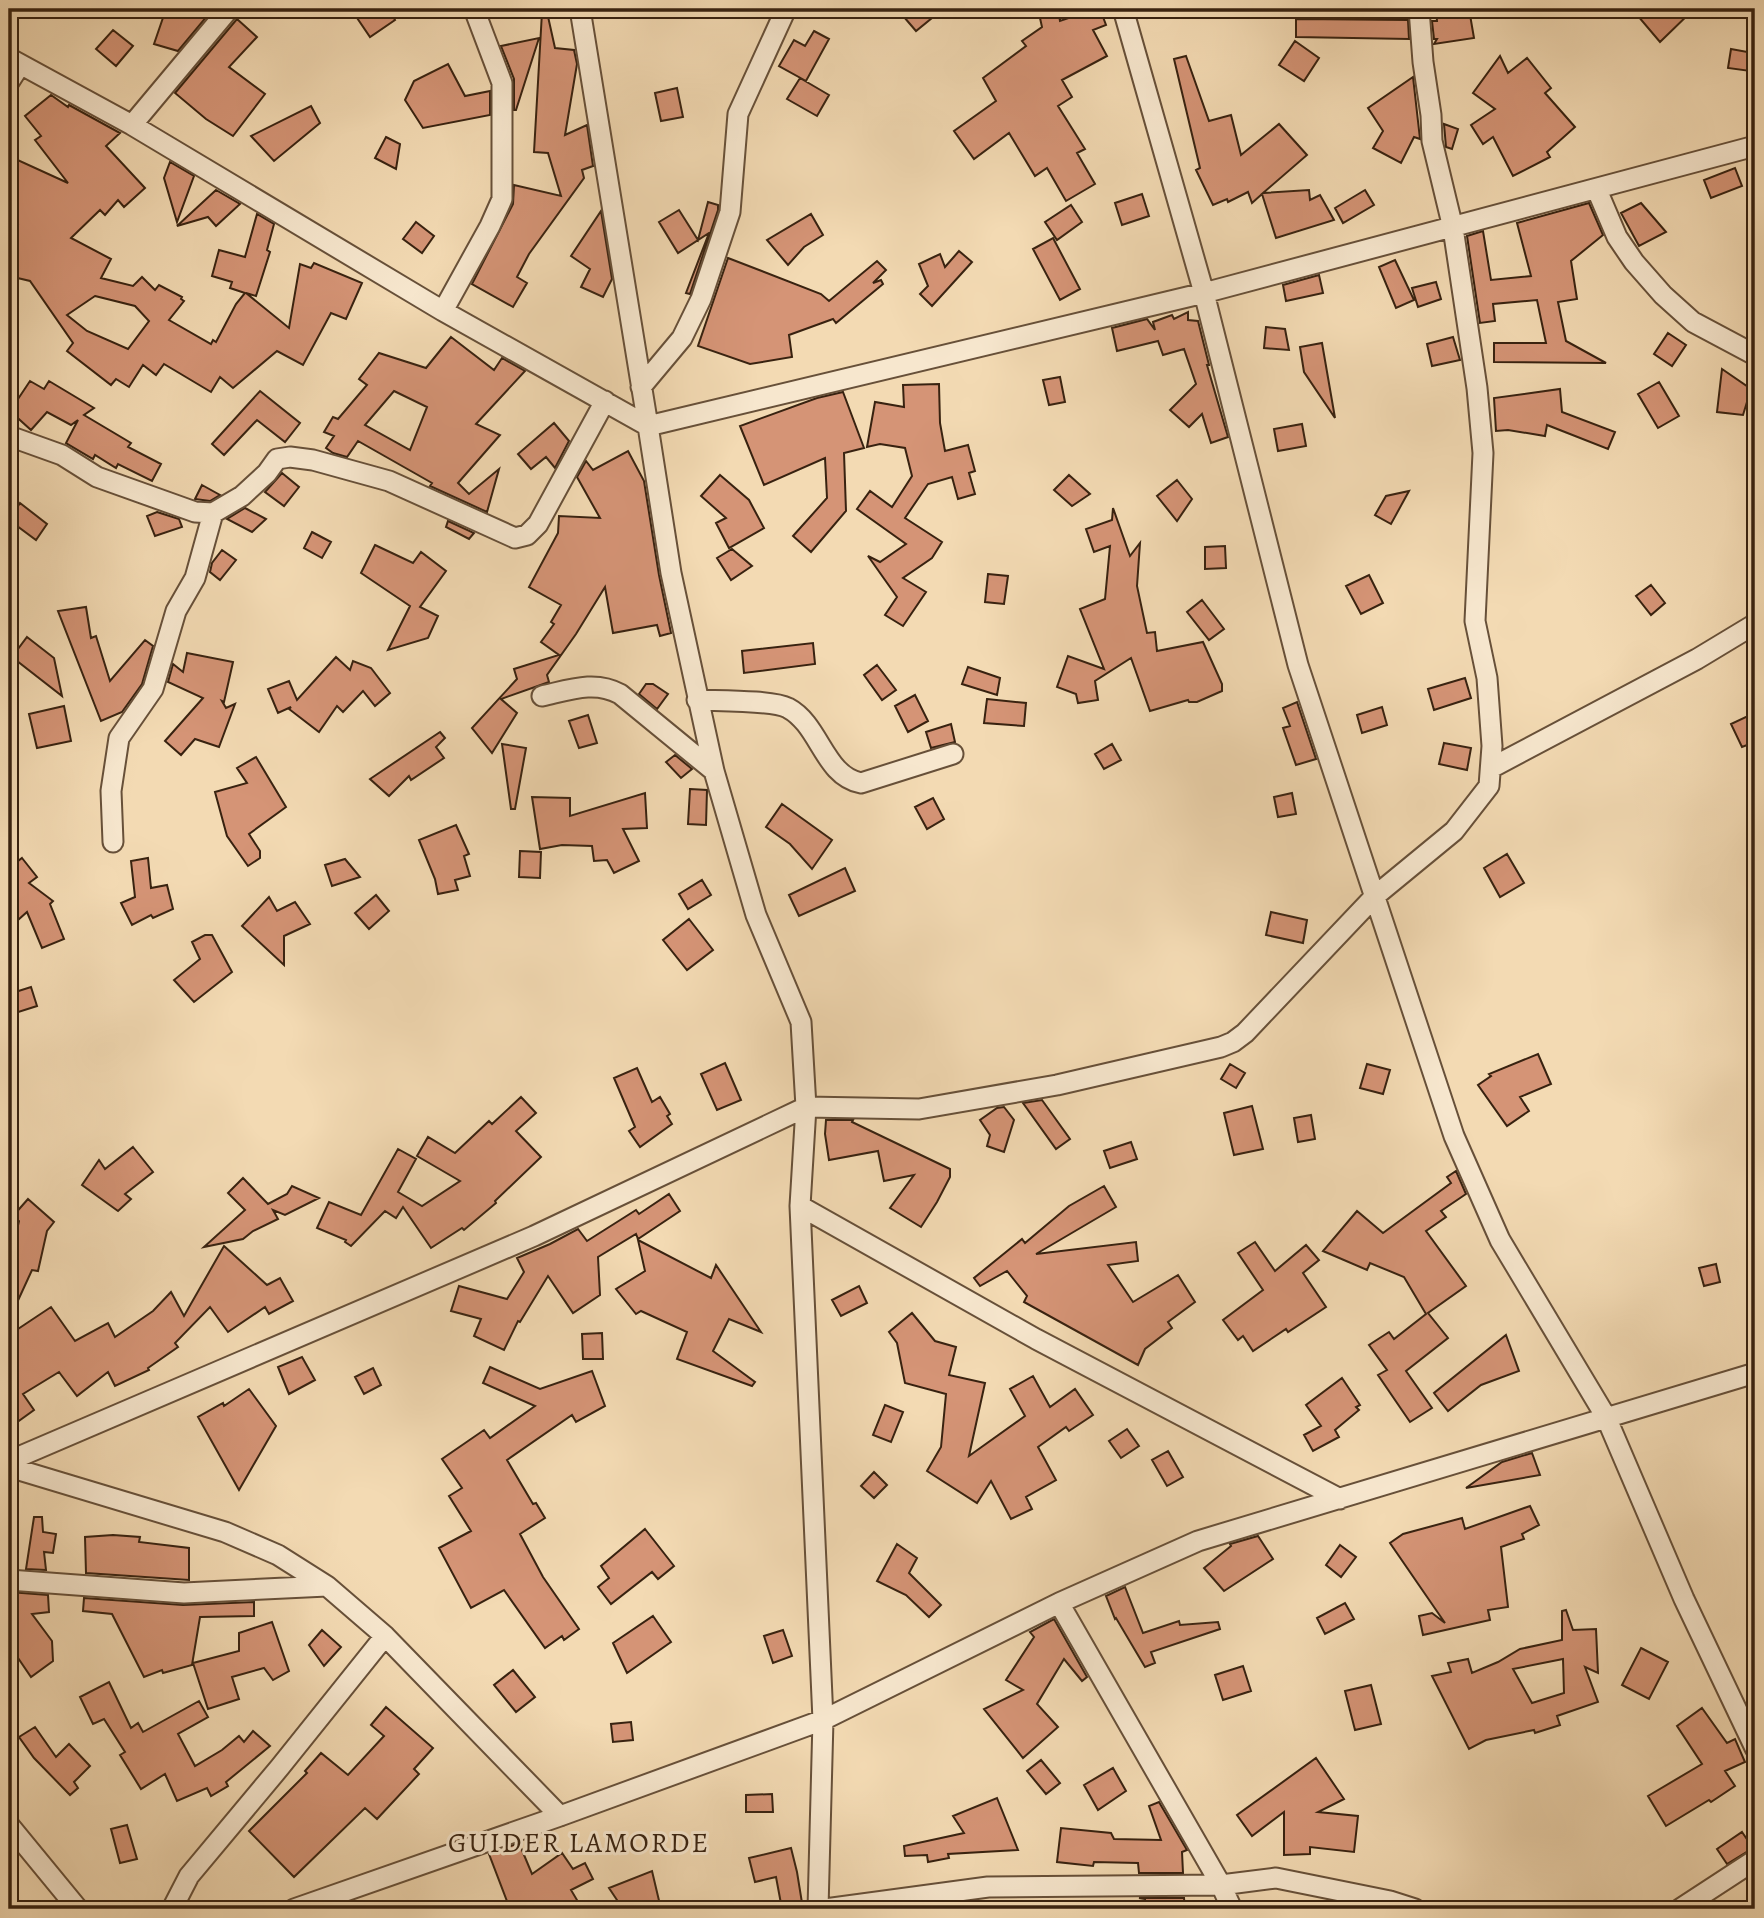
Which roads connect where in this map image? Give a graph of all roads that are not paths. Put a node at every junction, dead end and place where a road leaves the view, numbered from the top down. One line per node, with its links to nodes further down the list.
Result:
1 (229, 9): 9 (street)
2 (474, 9): 14 (street)
3 (580, 9): 16 (street)
4 (786, 9): 16 (street)
5 (1123, 9): 13 (street)
6 (1419, 9): 12 (street)
7 (15, 62): 8 (street); 9 (street)
8 (9, 82)
9 (132, 125): 14 (street)
10 (1755, 146): 11 (street)
11 (1597, 190): 12 (street); 15 (street)
12 (1452, 228): 13 (street); 25 (street)
13 (1204, 293): 18 (street); 28 (street)
14 (443, 311): 17 (street)
15 (1755, 355)
16 (641, 387): 18 (street)
17 (605, 401): 18 (street); 20 (street)
18 (648, 426): 23 (street)
19 (9, 436): 20 (street)
20 (213, 513): 27 (street)
21 (1755, 624): 25 (street)
22 (542, 696): 26 (street)
23 (697, 700): 24 (street); 26 (street)
24 (953, 754)
25 (1490, 768): 28 (street)
26 (714, 771): 29 (street)
27 (113, 842)
28 (1375, 896): 29 (street); 32 (street)
29 (806, 1107): 30 (street); 33 (street)
30 (800, 1206): 34 (street); 39 (street)
31 (1755, 1373): 32 (street)
32 (1606, 1417): 34 (street); 40 (street)
33 (9, 1464): 36 (street)
34 (1340, 1499): 37 (street)
35 (9, 1580): 36 (street)
36 (327, 1586): 38 (street)
37 (1059, 1603): 39 (street); 44 (street)
38 (385, 1636): 41 (street); 46 (street)
39 (823, 1720): 41 (street); 48 (street)
40 (1755, 1748)
41 (561, 1815): 47 (street)
42 (9, 1825): 45 (street)
43 (1755, 1860): 52 (street)
44 (1222, 1885): 49 (street); 50 (street); 51 (street)
45 (78, 1909)
46 (172, 1909)
47 (296, 1909)
48 (818, 1909)
49 (825, 1909)
50 (1233, 1909)
51 (1415, 1909)
52 (1680, 1909)

